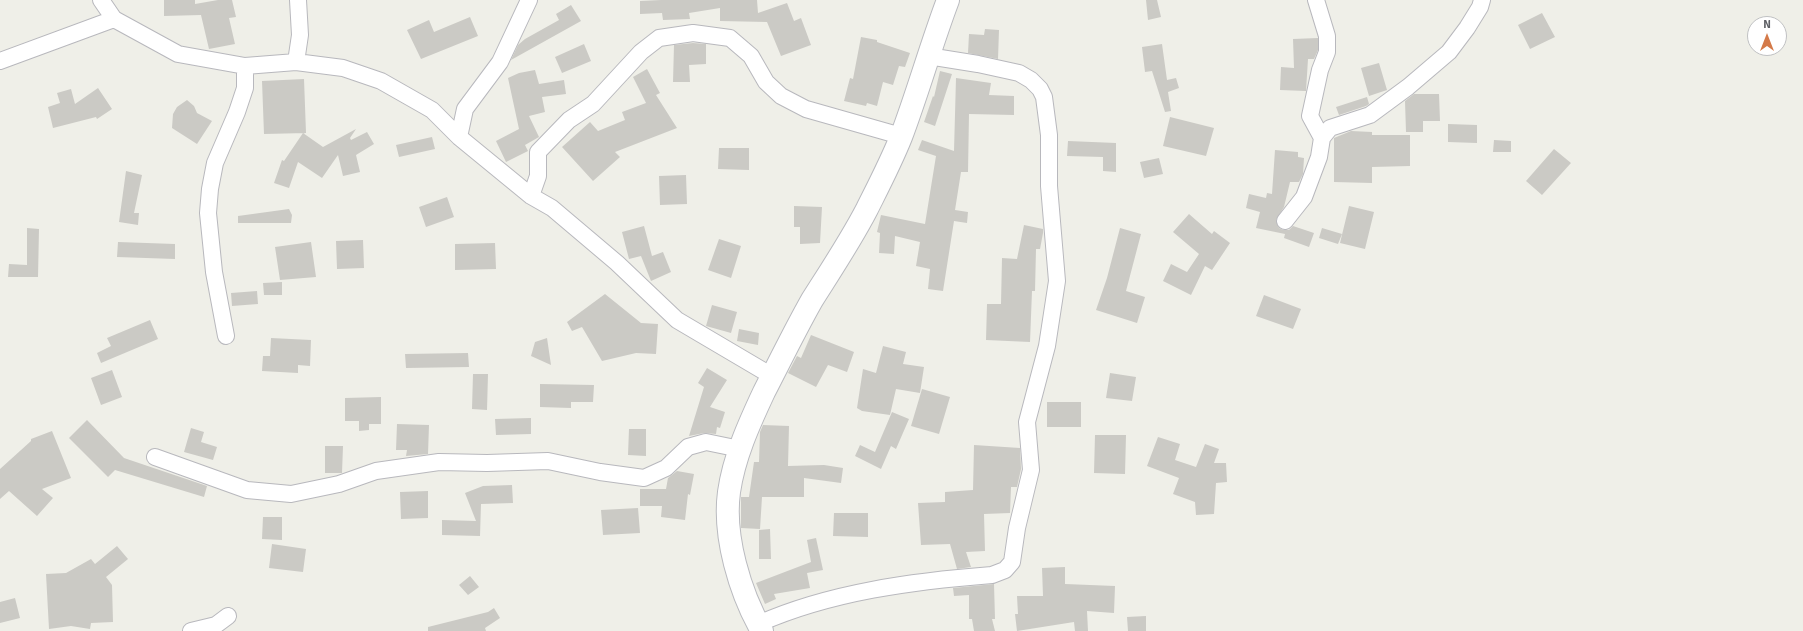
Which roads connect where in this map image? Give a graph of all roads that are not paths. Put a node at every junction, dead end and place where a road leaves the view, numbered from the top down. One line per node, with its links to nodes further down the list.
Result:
1 (101, 0): 7 (street)
2 (298, 0): 10 (street)
3 (529, 0): 13 (street)
4 (948, 0): 8 (main road)
5 (1316, 0): 14 (street)
6 (1482, 0): 14 (street)
7 (114, 19): 9 (street); 11 (street)
8 (928, 56): 12 (main road); 22 (street)
9 (0, 61)
10 (296, 62): 11 (street); 13 (street)
11 (245, 66): 17 (street)
12 (901, 136): 15 (street); 18 (main road)
13 (459, 137): 15 (street)
14 (1322, 138): 16 (street)
15 (531, 196): 18 (street)
16 (1285, 221)
17 (226, 336)
18 (772, 376): 19 (main road)
19 (740, 449): 20 (street); 22 (main road)
20 (155, 457)
21 (228, 616): 23 (street)
22 (760, 628)
23 (191, 631)

